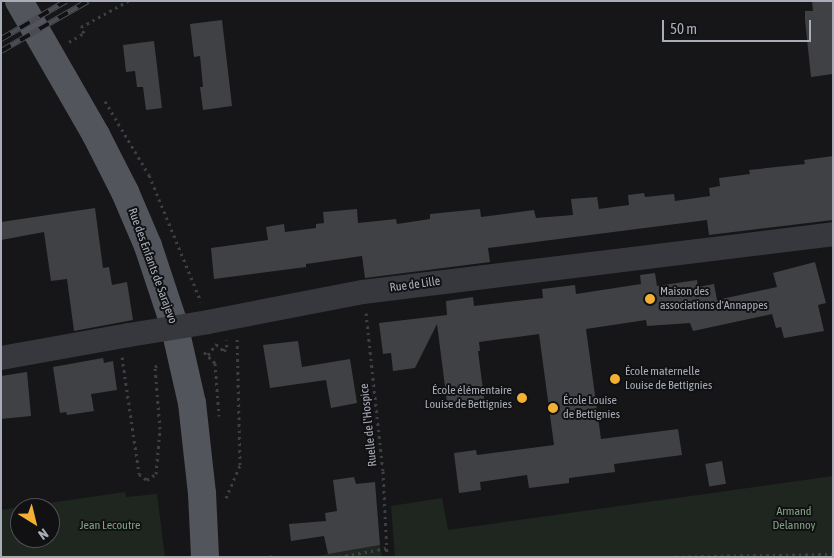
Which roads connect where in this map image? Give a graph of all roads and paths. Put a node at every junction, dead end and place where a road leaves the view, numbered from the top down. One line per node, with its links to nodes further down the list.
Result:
1 (19, 1): 13 (main road, Rue des Enfants de Sarajevo)
2 (128, 1): 3 (path)
3 (74, 38)
4 (833, 234): 5 (street, Rue de Lille)
5 (363, 292): 6 (street, Rue de Lille); 11 (path, Ruelle de l'Hospice)
6 (233, 317): 7 (street, Rue de Lille, bridge); 10 (path)
7 (124, 336): 8 (street, Rue de Lille); 9 (path)
8 (1, 358)
9 (166, 360)
10 (224, 503)
11 (386, 548): 14 (path); 15 (path, Ruelle de l'Hospice)
12 (833, 554): 16 (path)
13 (205, 557)
14 (339, 557)
15 (387, 557)
16 (656, 557)

